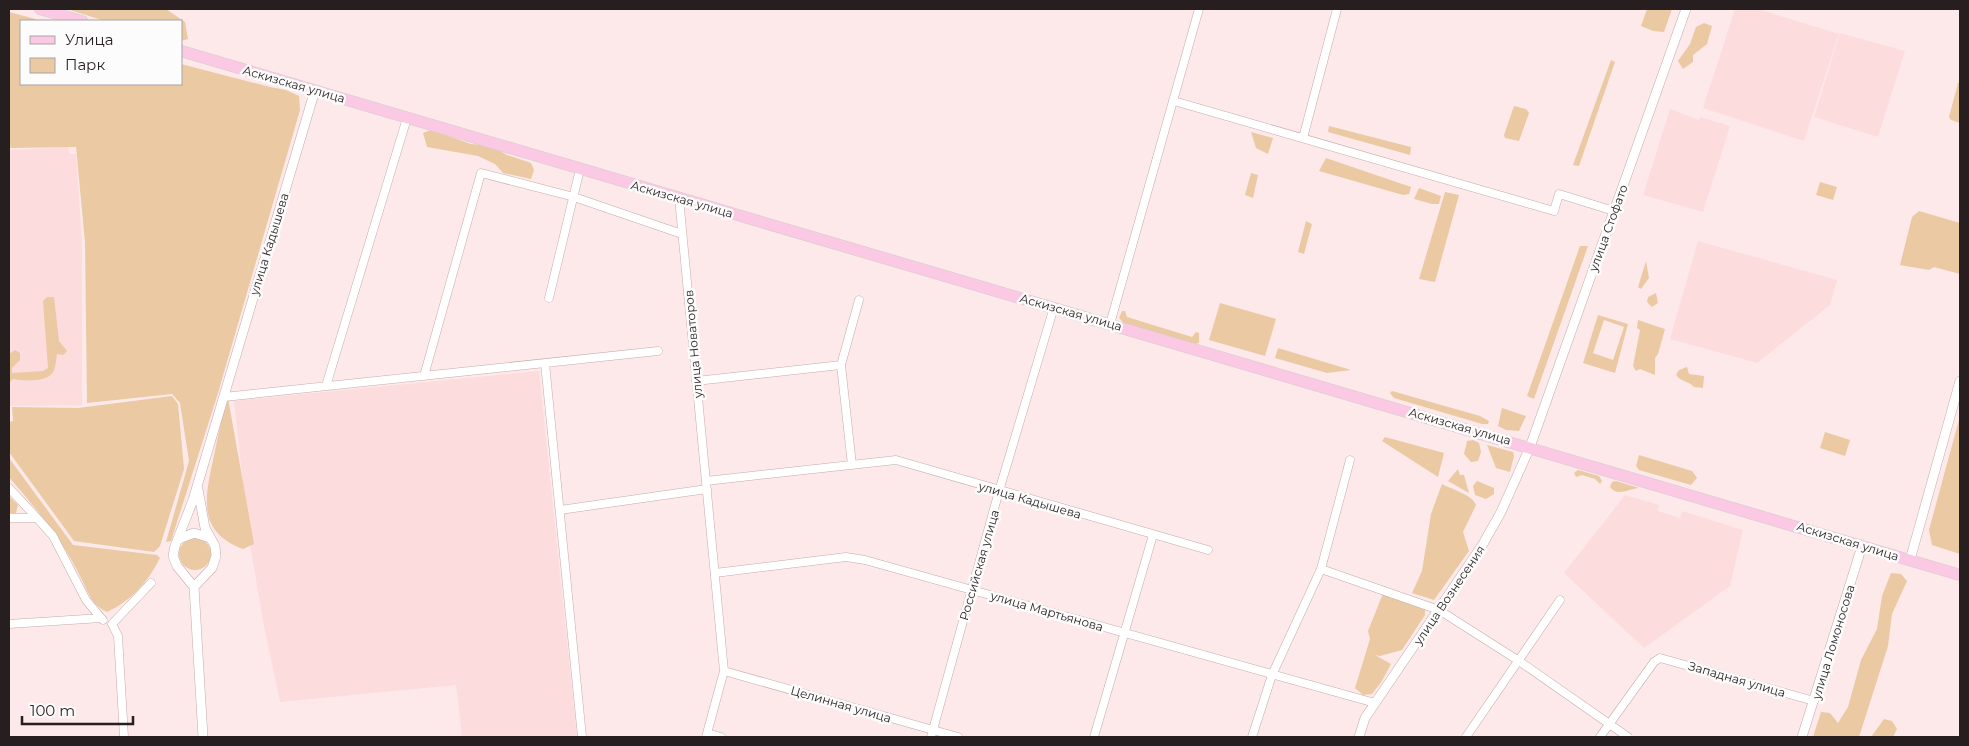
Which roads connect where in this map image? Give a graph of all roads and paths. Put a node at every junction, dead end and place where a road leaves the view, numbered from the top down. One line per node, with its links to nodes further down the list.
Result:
1 (40, 9): 5 (main road)
2 (1199, 9): 8 (street)
3 (1337, 9): 10 (street)
4 (1686, 9): 14 (street, улица Стофато)
5 (78, 20)
6 (182, 51): 7 (main road, Аскизская улица)
7 (315, 90): 9 (main road, Аскизская улица); 27 (street, улица Кадышева)
8 (1174, 101): 10 (street); 19 (street)
9 (407, 118): 11 (main road, Аскизская улица); 26 (street)
10 (1303, 138): 14 (street)
11 (580, 169): 12 (street); 13 (main road, Аскизская улица)
12 (574, 197): 15 (street); 16 (street); 23 (street)
13 (679, 198): 15 (street, улица Новаторов); 18 (main road, Аскизская улица)
14 (1614, 211): 28 (street, улица Стофато)
15 (682, 234): 24 (street, улица Новаторов)
16 (549, 298)
17 (859, 300): 22 (street)
18 (1054, 307): 19 (main road, Аскизская улица); 35 (street, Российская улица)
19 (1110, 324): 28 (main road, Аскизская улица)
20 (658, 351): 21 (street)
21 (545, 363): 23 (street); 36 (street)
22 (841, 366): 24 (street); 30 (street)
23 (424, 376): 26 (street)
24 (696, 381): 31 (street, улица Новаторов)
25 (1960, 381): 44 (street)
26 (326, 386): 27 (street)
27 (224, 397): 32 (street, улица Кадышева)
28 (1530, 447): 42 (main road, Аскизская улица); 54 (street, улица Вознесения)
29 (1350, 460): 45 (street)
30 (852, 465): 31 (street, улица Кадышева); 35 (street, улица Кадышева)
31 (706, 481): 34 (street, улица Новаторов)
32 (197, 486): 40 (street); 41 (street, улица Кадышева)
33 (9, 488): 38 (street)
34 (707, 489): 36 (street); 48 (street, улица Новаторов)
35 (999, 491): 39 (street, улица Кадышева); 52 (street, Российская улица)
36 (560, 510): 69 (street)
37 (9, 518): 38 (street)
38 (37, 518): 55 (street)
39 (1153, 535): 43 (street, улица Кадышева); 58 (street)
40 (210, 538): 41 (street); 47 (street)
41 (179, 540): 46 (street)
42 (1862, 546): 44 (main road, Аскизская улица); 62 (street, улица Ломоносова)
43 (1208, 550)
44 (1910, 560): 49 (main road, Аскизская улица)
45 (1321, 569): 54 (street); 61 (street)
46 (182, 572): 47 (street); 51 (street)
47 (207, 572): 51 (street)
48 (715, 573): 52 (street, улица Мартьянова); 60 (street, улица Новаторов)
49 (1960, 574)
50 (151, 583): 57 (street)
51 (194, 587): 68 (street)
52 (972, 590): 58 (street, улица Мартьянова); 65 (street, Российская улица)
53 (1560, 600): 59 (street)
54 (1439, 610): 59 (street); 63 (street, улица Вознесения)
55 (101, 618): 56 (street); 57 (street)
56 (9, 624)
57 (112, 624): 67 (street)
58 (1124, 633): 61 (street, улица Мартьянова); 72 (street)
59 (1519, 661): 64 (street); 75 (street)
60 (724, 671): 65 (street, Целинная улица); 66 (street, улица Новаторов)
61 (1272, 675): 63 (street, улица Мартьянова); 73 (street)
62 (1814, 701): 64 (street, Западная улица); 78 (street, улица Ломоносова)
63 (1375, 703): 74 (street, улица Вознесения)
64 (1609, 724): 76 (street); 77 (street)
65 (932, 734): 71 (street, Целинная улица)
66 (707, 735): 70 (street, улица Новаторов)
67 (124, 737)
68 (203, 737)
69 (582, 737)
70 (721, 737)
71 (958, 737)
72 (1094, 737)
73 (1252, 737)
74 (1359, 737)
75 (1466, 737)
76 (1600, 737)
77 (1628, 737)
78 (1802, 737)

